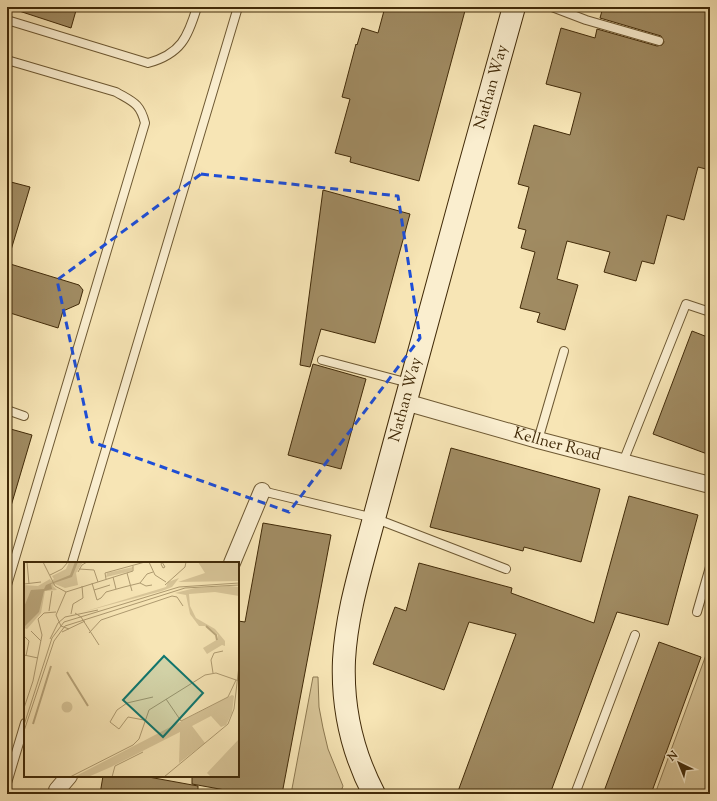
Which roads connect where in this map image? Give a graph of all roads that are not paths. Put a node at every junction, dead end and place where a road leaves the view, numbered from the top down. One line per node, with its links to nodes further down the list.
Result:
1 (197, 7): 5 (lane)
2 (238, 7): 19 (lane)
3 (514, 7): 11 (street, Nathan Way)
4 (552, 7): 6 (lane)
5 (7, 20)
6 (659, 41)
7 (7, 60): 23 (lane)
8 (710, 312): 15 (lane)
9 (564, 351): 14 (lane)
10 (322, 360): 11 (lane)
11 (408, 392): 14 (street, Kellner Road); 18 (street, Nathan Way)
12 (7, 410): 13 (lane)
13 (24, 416)
14 (538, 440): 15 (street, Kellner Road)
15 (623, 462): 16 (street, Kellner Road)
16 (710, 485)
17 (262, 491): 18 (lane); 20 (street)
18 (374, 518): 22 (lane); 30 (street, Nathan Way)
19 (72, 562)
20 (232, 562)
21 (710, 567): 24 (lane)
22 (506, 569)
23 (7, 584)
24 (697, 612)
25 (635, 635): 31 (lane)
26 (24, 726): 28 (lane)
27 (68, 777): 29 (street)
28 (7, 783)
29 (56, 794)
30 (374, 794)
31 (575, 794)

